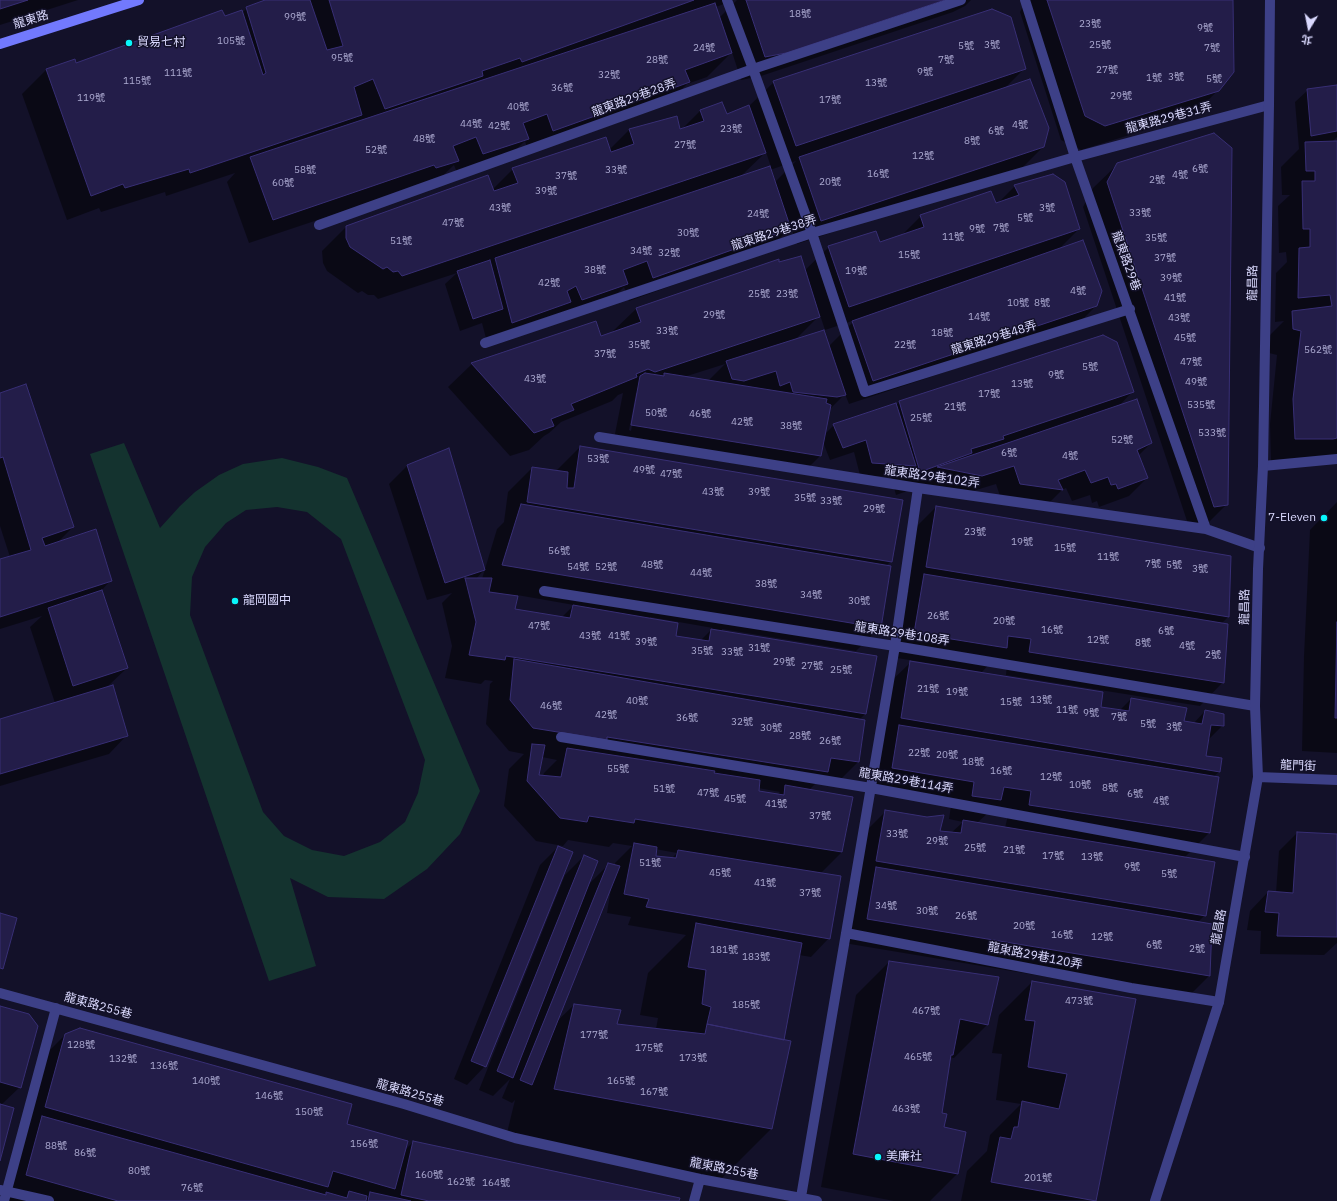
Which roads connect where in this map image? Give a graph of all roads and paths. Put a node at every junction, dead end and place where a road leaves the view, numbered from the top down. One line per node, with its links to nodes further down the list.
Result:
1 (139, 0): 6 (street, 龍東路)
2 (727, 0): 7 (street)
3 (961, 0): 7 (street, 龍東路29巷28弄)
4 (1025, 0): 9 (street, 龍東路29巷)
5 (1270, 0): 8 (street, 龍昌路)
6 (0, 44)
7 (753, 69): 10 (street, 龍東路29巷28弄); 11 (street)
8 (1269, 105): 9 (street, 龍東路29巷31弄); 16 (street, 龍昌路)
9 (1075, 157): 11 (street, 龍東路29巷38弄); 12 (street, 龍東路29巷)
10 (319, 225)
11 (812, 233): 12 (street, 龍東路29巷48弄); 13 (street, 龍東路29巷38弄)
12 (1130, 309): 18 (street, 龍東路29巷)
13 (485, 342)
14 (599, 437): 17 (street, 龍東路29巷102弄)
15 (1337, 459): 16 (street)
16 (1263, 466): 19 (street, 龍昌路)
17 (918, 488): 18 (street, 龍東路29巷102弄); 21 (street)
18 (1206, 529): 19 (street, 龍東路29巷102弄)
19 (1260, 548): 22 (street, 龍昌路)
20 (544, 591): 21 (street, 龍東路29巷108弄)
21 (895, 646): 22 (street, 龍東路29巷108弄); 26 (street)
22 (1255, 706): 24 (street, 龍昌路)
23 (561, 737): 26 (street, 龍東路29巷114弄)
24 (1258, 778): 25 (street, 龍門街); 27 (street, 龍昌路)
25 (1337, 780)
26 (871, 788): 27 (street, 龍東路29巷114弄); 28 (street)
27 (1245, 857): 30 (street, 龍昌路)
28 (846, 933): 30 (street, 龍東路29巷120弄); 34 (street)
29 (0, 993): 31 (street, 龍東路255巷)
30 (1219, 1002): 38 (street, 龍昌路)
31 (56, 1008): 32 (street, 龍東路255巷); 33 (street)
32 (700, 1178): 34 (street, 龍東路255巷); 36 (street)
33 (4, 1194): 35 (street)
34 (801, 1198): 37 (street, 龍東路255巷)
35 (49, 1201)
36 (694, 1201)
37 (817, 1201)
38 (1155, 1201)

